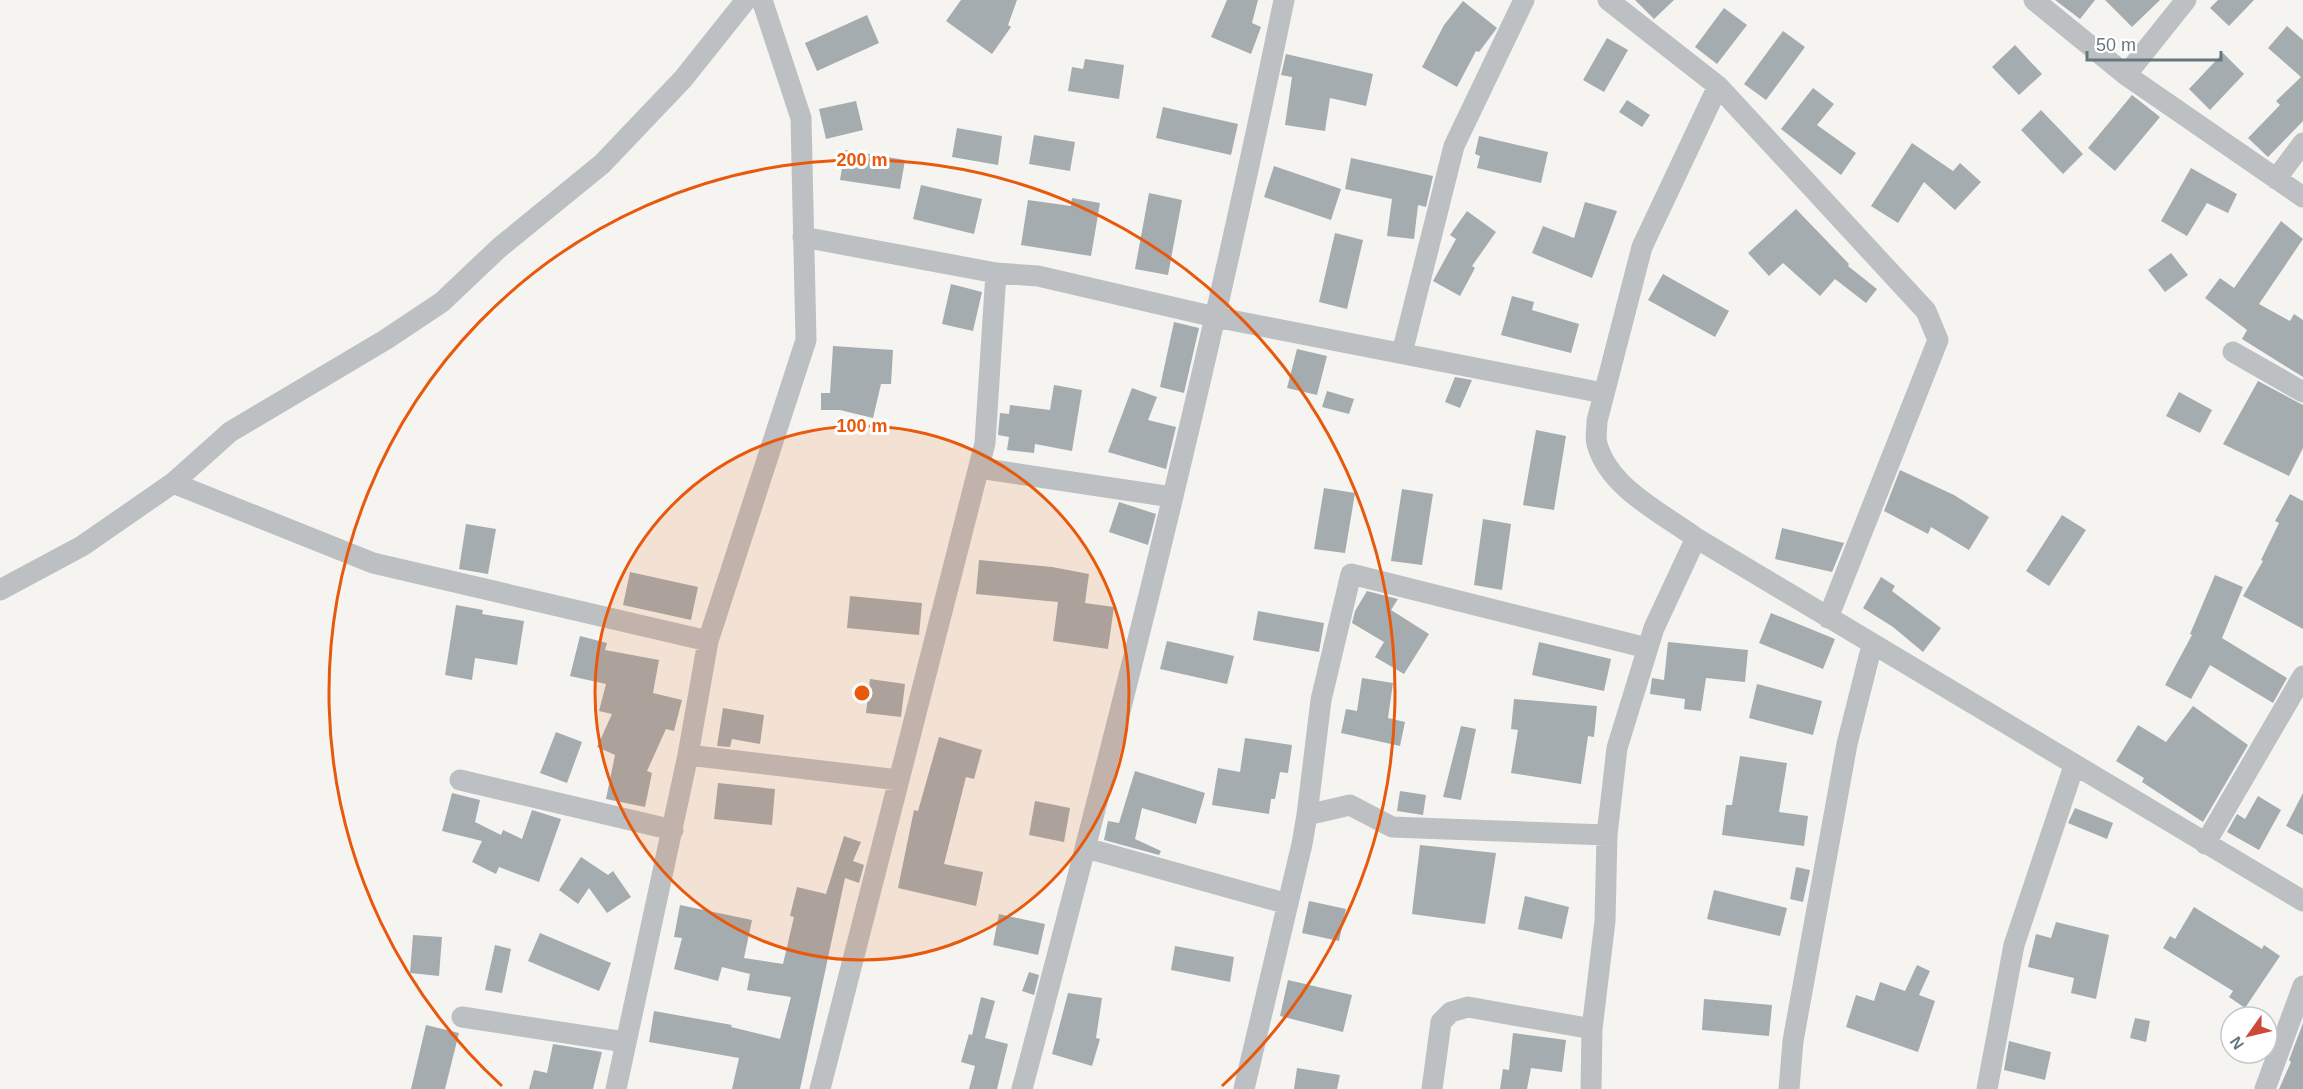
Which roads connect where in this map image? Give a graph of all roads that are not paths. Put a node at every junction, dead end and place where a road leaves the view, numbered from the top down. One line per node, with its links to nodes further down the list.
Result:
1 (746, 0): 21 (street)
2 (762, 0): 13 (street)
3 (1284, 0): 15 (street)
4 (1524, 0): 17 (street)
5 (1608, 0): 9 (street)
6 (2034, 0): 8 (street)
7 (2186, 0): 8 (street)
8 (2126, 75): 11 (street)
9 (1718, 86): 19 (street); 25 (street)
10 (2303, 143): 11 (street)
11 (2276, 179): 12 (street)
12 (2303, 197)
13 (803, 237): 14 (street); 26 (street)
14 (996, 273): 15 (street); 20 (street)
15 (1215, 317): 17 (street); 22 (street)
16 (2233, 352): 18 (street)
17 (1402, 353): 19 (street)
18 (2303, 392)
19 (1603, 393): 23 (street)
20 (979, 468): 22 (street); 33 (street)
21 (173, 483): 24 (street); 26 (street)
22 (1172, 497): 38 (street)
23 (1696, 538): 25 (street); 28 (street)
24 (0, 590)
25 (1828, 618): 27 (street)
26 (708, 641): 30 (street)
27 (1872, 645): 31 (street); 51 (street)
28 (1647, 648): 34 (street); 36 (street)
29 (2303, 676): 37 (street)
30 (688, 756): 33 (street); 35 (street)
31 (2074, 766): 37 (street); 52 (street)
32 (460, 780): 35 (street)
33 (899, 780): 46 (street)
34 (1307, 815): 36 (street); 40 (street)
35 (672, 830): 44 (street)
36 (1607, 835): 43 (street)
37 (2205, 844): 39 (street)
38 (1086, 848): 40 (street); 47 (street)
39 (2303, 901)
40 (1288, 904): 48 (street)
41 (2303, 986): 53 (street)
42 (462, 1017): 44 (street)
43 (1592, 1029): 49 (street); 50 (street)
44 (625, 1041): 45 (street)
45 (616, 1089)
46 (820, 1089)
47 (1022, 1089)
48 (1244, 1089)
49 (1431, 1089)
50 (1591, 1089)
51 (1789, 1089)
52 (1987, 1089)
53 (2265, 1089)

